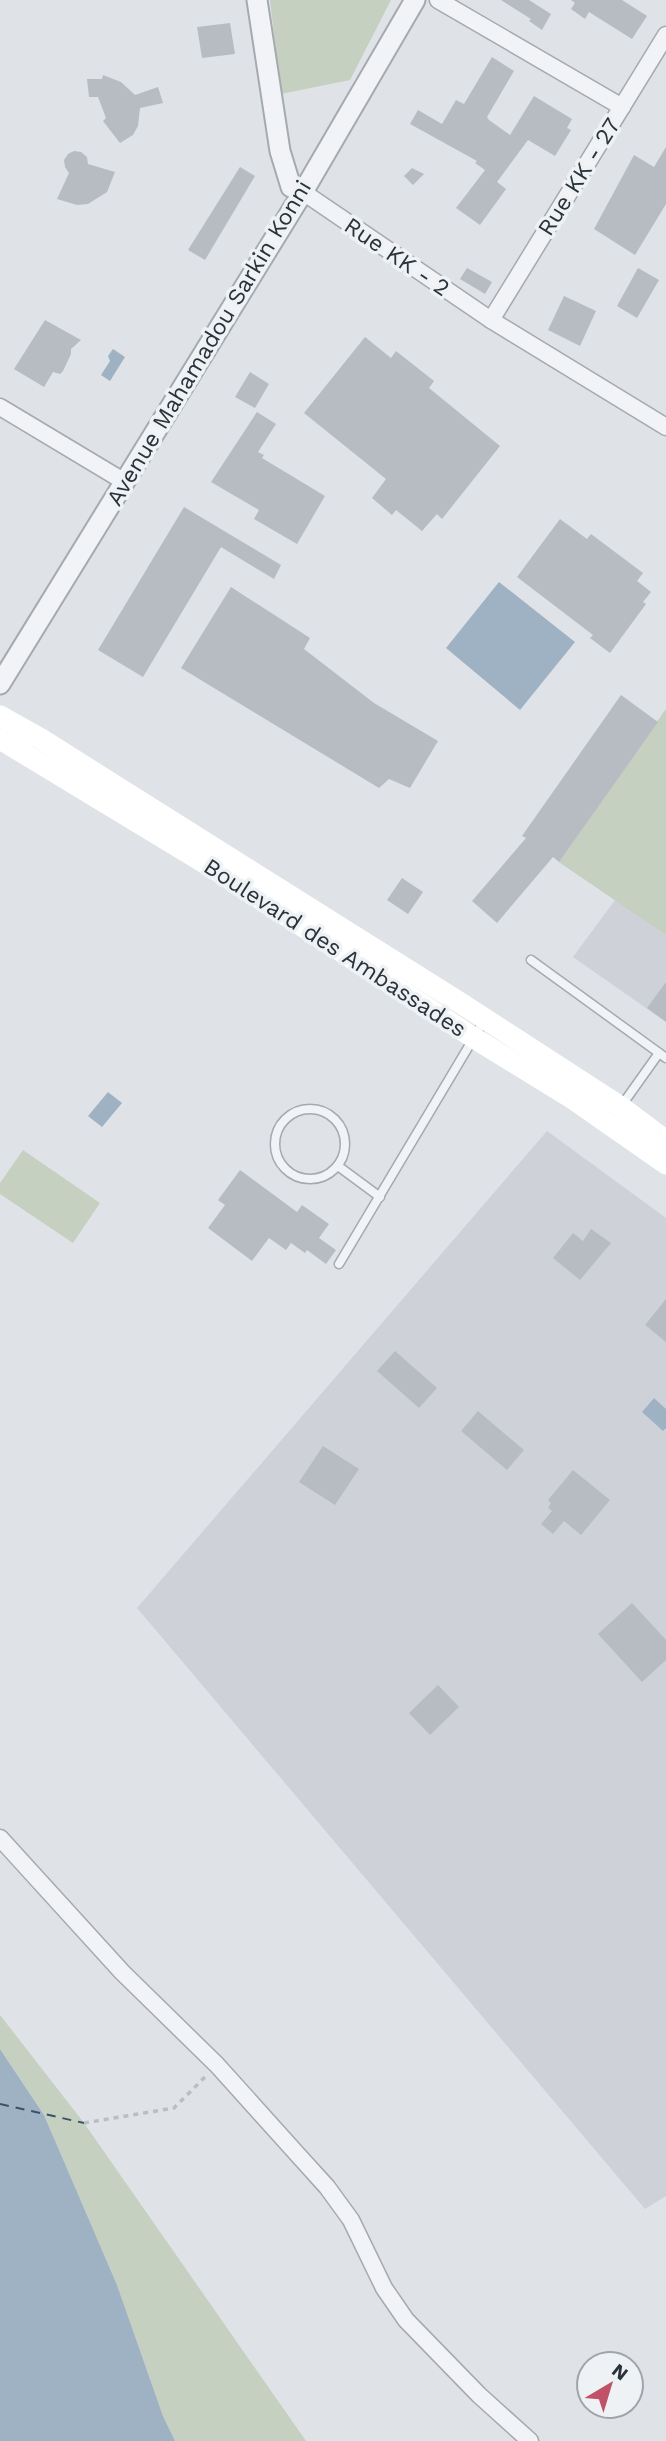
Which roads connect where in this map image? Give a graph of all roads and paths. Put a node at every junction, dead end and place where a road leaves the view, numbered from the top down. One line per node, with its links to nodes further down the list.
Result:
1 (257, 0): 6 (street, Rue KK - 2)
2 (415, 0): 6 (street, Avenue Mahamadou Sarkin Konni)
3 (438, 0): 5 (street)
4 (666, 35): 5 (street, Rue KK - 27)
5 (622, 107): 7 (street, Rue KK - 27)
6 (303, 192): 7 (street, Rue KK - 2); 10 (street, Avenue Mahamadou Sarkin Konni)
7 (491, 320): 9 (street, Rue KK - 2)
8 (0, 407): 10 (street)
9 (664, 419)
10 (125, 482): 11 (street, Avenue Mahamadou Sarkin Konni)
11 (0, 684)
12 (0, 716): 15 (main road, Boulevard des Ambassades)
13 (0, 739): 15 (main road, Boulevard des Ambassades)
14 (531, 960): 16 (lane)
15 (480, 1029): 17 (main road, Boulevard des Ambassades); 19 (main road, Boulevard des Ambassades); 21 (lane)
16 (663, 1055): 17 (lane)
17 (621, 1107): 18 (main road, Boulevard des Ambassades)
18 (666, 1141)
19 (666, 1164)
20 (338, 1166): 20 (lane); 21 (lane)
21 (380, 1197): 22 (lane)
22 (339, 1264)
23 (0, 1838): 24 (street)
24 (217, 2065): 25 (path); 26 (street)
25 (84, 2123)
26 (530, 2441)

